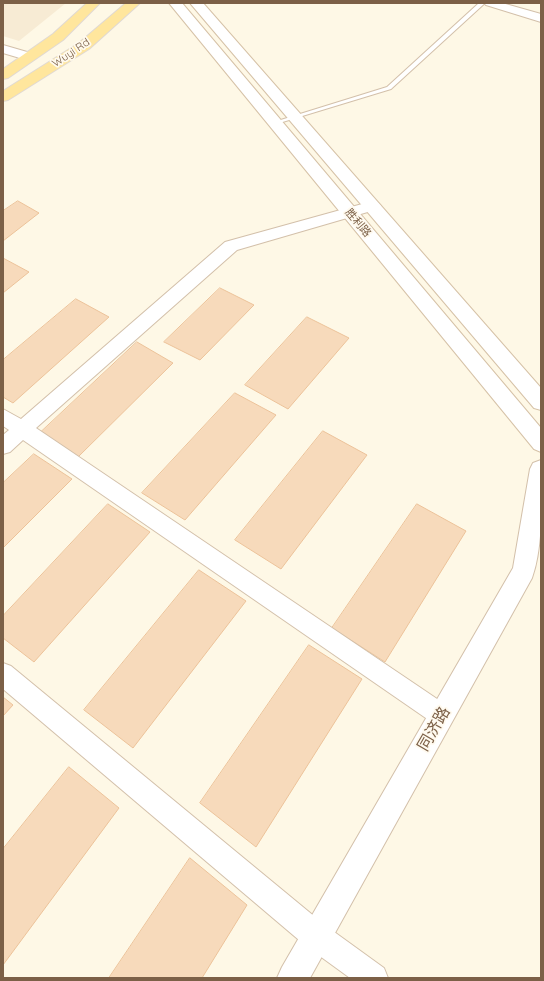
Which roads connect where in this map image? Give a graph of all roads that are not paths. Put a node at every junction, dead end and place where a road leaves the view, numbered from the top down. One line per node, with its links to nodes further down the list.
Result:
1 (94, 3): 9 (main road, Wuyi Rd)
2 (134, 3): 11 (main road, Wuyi Rd)
3 (175, 3): 13 (main road, 胜利路)
4 (196, 3): 12 (main road, 胜利路)
5 (482, 3): 12 (lane)
6 (490, 3): 7 (street)
7 (541, 18)
8 (3, 49): 9 (street)
9 (30, 57): 10 (main road, Wuyi Rd)
10 (3, 75)
11 (3, 98)
12 (295, 116): 13 (lane); 14 (main road, 胜利路)
13 (274, 123): 15 (main road, 胜利路)
14 (372, 206): 15 (street); 16 (main road, 胜利路)
15 (350, 213): 18 (street); 19 (main road, 胜利路)
16 (541, 402)
17 (3, 416): 18 (street)
18 (22, 429): 20 (street); 23 (street)
19 (541, 443)
20 (3, 446)
21 (541, 469): 23 (main road, 同济路)
22 (3, 674): 24 (street)
23 (442, 715): 24 (main road, 同济路)
24 (316, 936): 25 (main road, 同济路); 26 (street)
25 (293, 978)
26 (374, 978)

